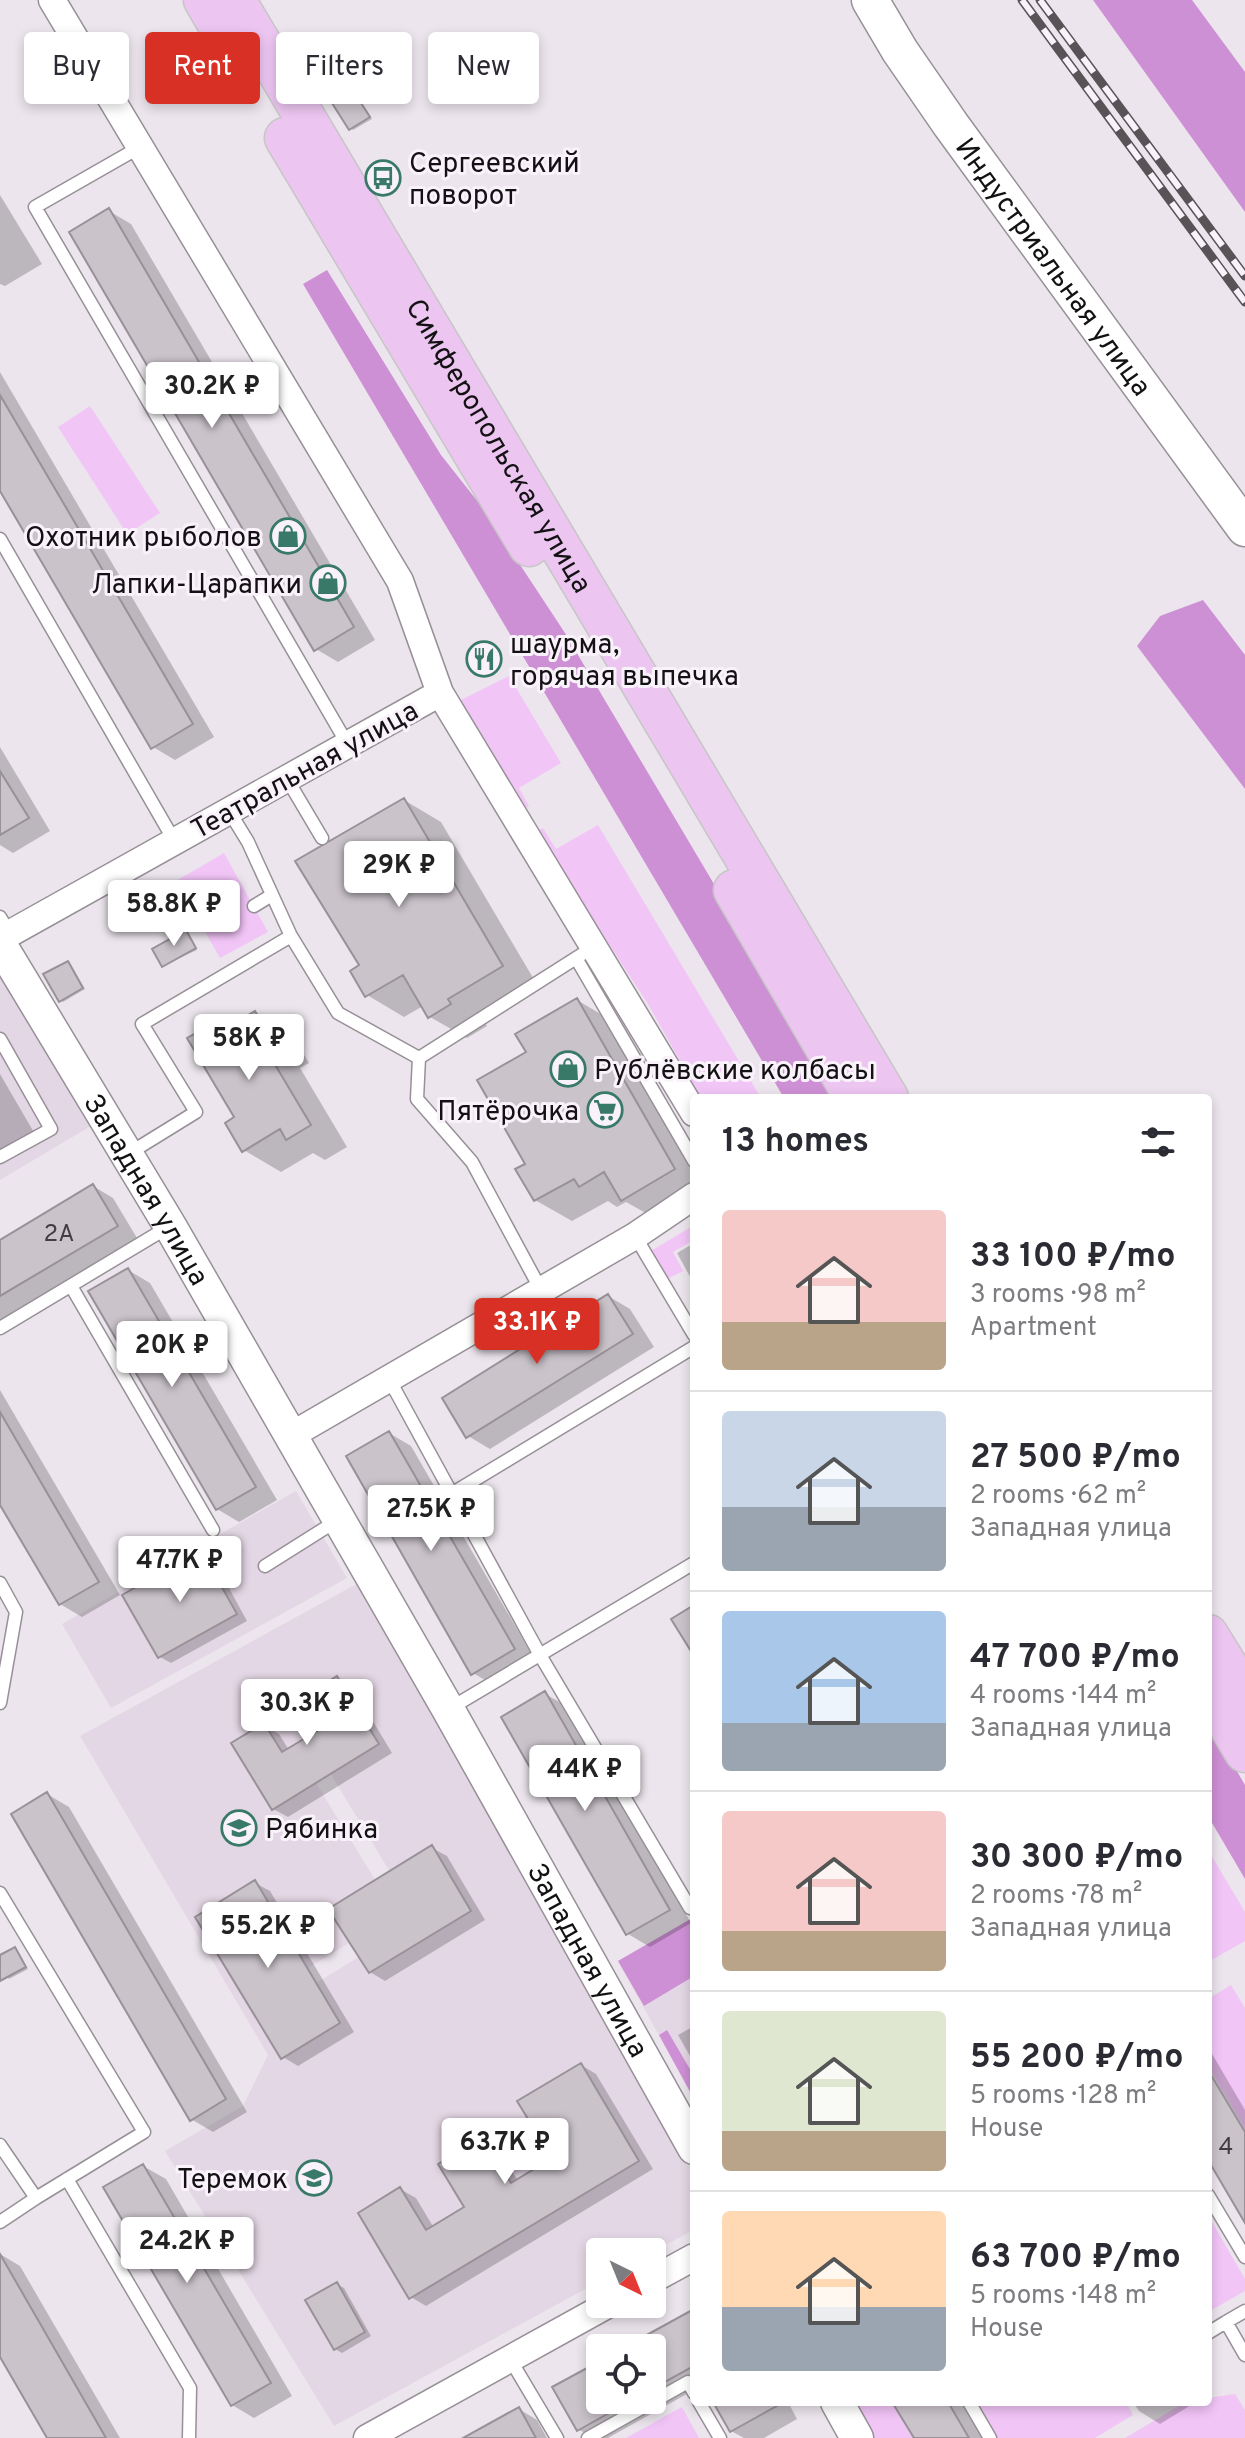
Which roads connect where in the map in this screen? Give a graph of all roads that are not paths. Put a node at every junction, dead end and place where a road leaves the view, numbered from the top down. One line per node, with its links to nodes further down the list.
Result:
1 (52, 0): 5 (street)
2 (204, 0): 21 (main road, Симферопольская улица)
3 (235, 0): 22 (main road, Симферопольская улица)
4 (870, 0): 6 (main road, Индустриальная улица)
5 (140, 147): 8 (street); 9 (lane)
6 (1238, 519)
7 (0, 539): 13 (lane)
8 (440, 693): 9 (street, Театральная улица); 18 (street)
9 (348, 745): 10 (street, Театральная улица)
10 (287, 779): 11 (street, Театральная улица); 12 (lane)
11 (229, 811): 13 (street, Театральная улица); 14 (lane)
12 (322, 838)
13 (175, 842): 16 (street, Театральная улица)
14 (272, 895): 15 (lane); 17 (lane)
15 (254, 906)
16 (2, 934): 25 (street, Западная улица)
17 (291, 936): 20 (lane); 25 (lane)
18 (586, 952): 20 (lane); 23 (street); 24 (lane)
19 (0, 1039): 26 (lane)
20 (419, 1058): 31 (lane)
21 (853, 1094)
22 (886, 1094)
23 (690, 1107)
24 (690, 1153)
25 (127, 1155): 28 (street, Западная улица)
26 (0, 1157)
27 (690, 1199): 29 (street)
28 (170, 1226): 30 (lane); 36 (street, Западная улица)
29 (635, 1236): 31 (street); 33 (lane)
30 (71, 1286): 32 (lane); 39 (lane)
31 (541, 1290): 35 (street)
32 (0, 1328)
33 (690, 1328)
34 (690, 1349): 37 (lane)
35 (389, 1379): 36 (street); 37 (lane)
36 (290, 1436): 38 (street, Западная улица)
37 (453, 1493): 44 (lane)
38 (338, 1520): 41 (lane); 48 (street, Западная улица)
39 (213, 1530)
40 (690, 1565): 44 (lane)
41 (265, 1566)
42 (0, 1583): 47 (lane)
43 (1212, 1641): 45 (main road)
44 (540, 1655): 48 (lane); 51 (lane)
45 (1245, 1695)
46 (1212, 1697): 49 (main road)
47 (0, 1703)
48 (448, 1709): 52 (street, Западная улица)
49 (1245, 1752)
50 (0, 1893): 54 (lane)
51 (690, 1908)
52 (690, 2141)
53 (0, 2145): 55 (lane)
54 (67, 2179): 55 (lane); 71 (lane)
55 (36, 2198): 57 (lane)
56 (1212, 2202): 58 (lane)
57 (0, 2222)
58 (1245, 2257)
59 (690, 2259): 60 (street)
60 (666, 2272)
61 (1245, 2311): 63 (lane)
62 (586, 2317): 66 (street)
63 (1226, 2322): 64 (lane); 65 (lane)
64 (1212, 2331)
65 (1245, 2355)
66 (510, 2359): 72 (street); 73 (lane)
67 (690, 2386): 74 (lane)
68 (701, 2406): 75 (lane)
69 (839, 2406): 76 (street)
70 (971, 2406): 77 (lane)
71 (189, 2438)
72 (367, 2438)
73 (557, 2438)
74 (588, 2438)
75 (720, 2438)
76 (857, 2438)
77 (990, 2438)

